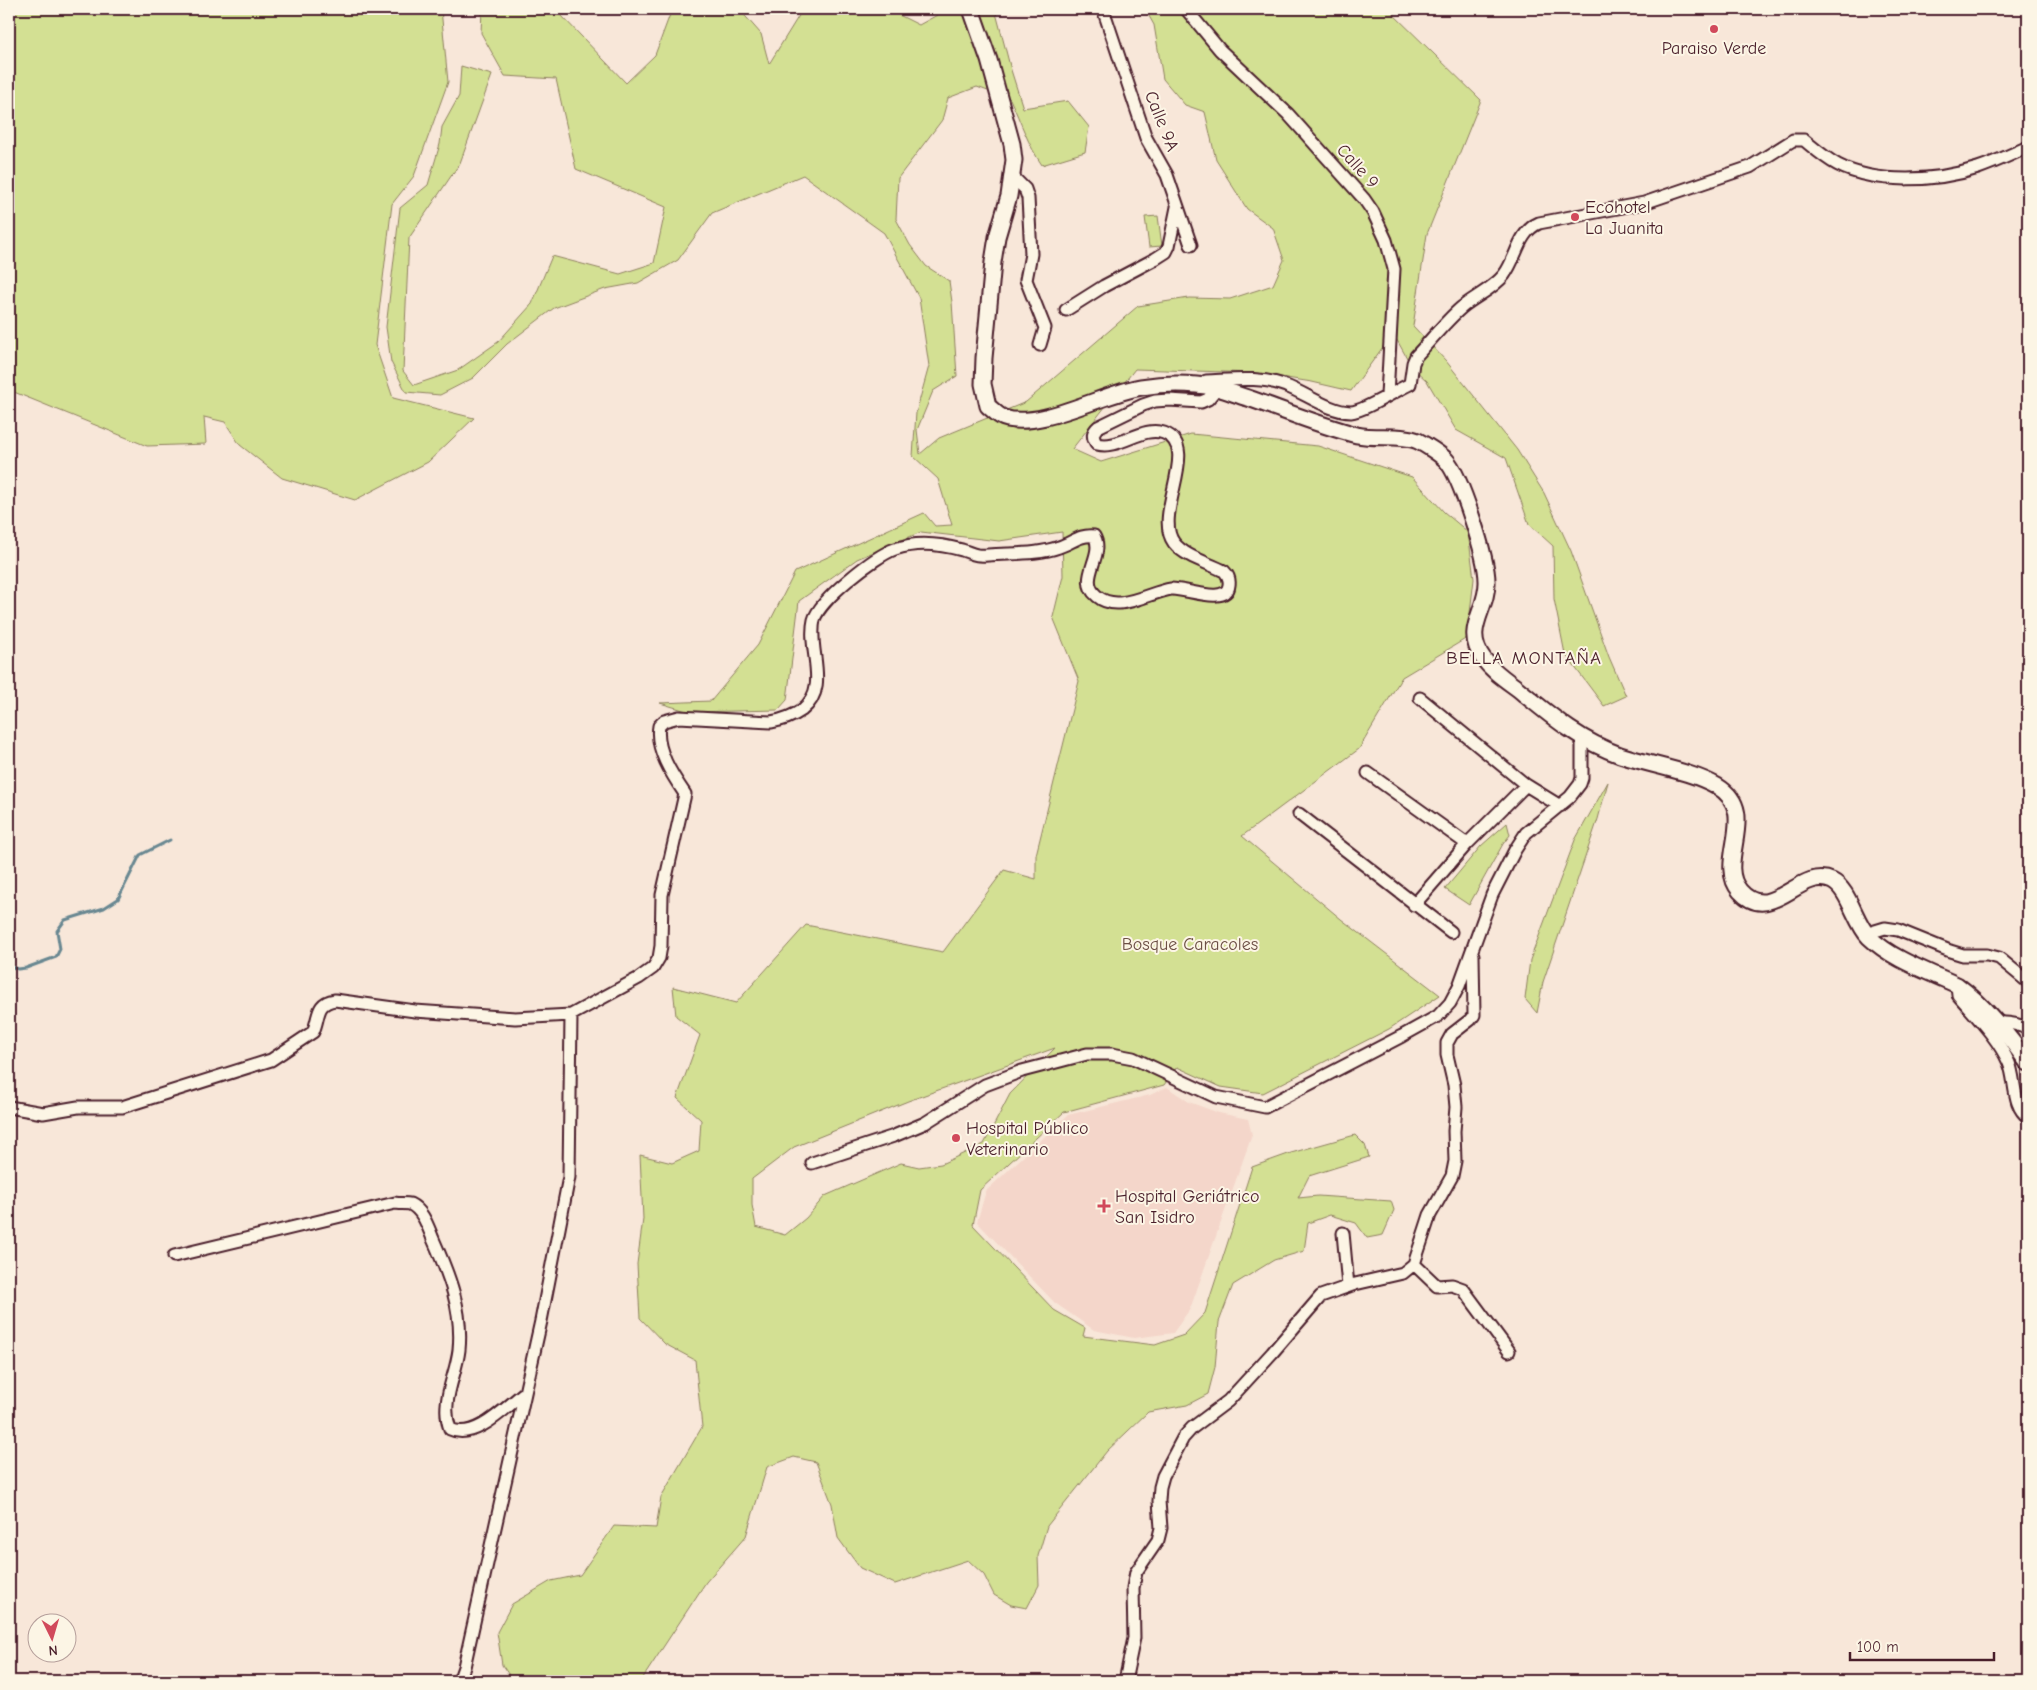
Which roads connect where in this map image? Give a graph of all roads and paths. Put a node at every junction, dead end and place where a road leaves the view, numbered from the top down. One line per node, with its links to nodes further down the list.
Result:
1 (971, 9): 5 (main road)
2 (1103, 9): 6 (street, Calle 9A)
3 (1186, 9): 12 (street, Calle 9)
4 (2028, 147): 12 (street)
5 (1013, 177): 9 (street); 10 (main road)
6 (1177, 205): 7 (street, Calle 9A); 8 (street)
7 (1191, 245)
8 (1066, 310)
9 (1040, 345)
10 (1169, 384): 11 (main road); 12 (street)
11 (1217, 388): 14 (main road); 26 (street)
12 (1387, 395)
13 (1420, 698): 16 (street)
14 (1582, 738): 17 (street); 22 (main road)
15 (1368, 773): 19 (street)
16 (1526, 785): 17 (street); 19 (street)
17 (1560, 806): 23 (street)
18 (1299, 814): 20 (street)
19 (1467, 844): 20 (street)
20 (1414, 905): 21 (street)
21 (1451, 932)
22 (1865, 934): 24 (street); 25 (main road)
23 (1473, 948): 32 (street); 35 (street)
24 (2028, 982)
25 (1958, 985): 27 (main road); 31 (street)
26 (570, 1015): 30 (street); 38 (street)
27 (1995, 1023): 28 (street); 29 (main road)
28 (2028, 1029)
29 (2028, 1063)
30 (9, 1107)
31 (2028, 1117)
32 (812, 1163)
33 (1343, 1233): 36 (street)
34 (174, 1256): 38 (street)
35 (1414, 1264): 36 (street); 37 (street)
36 (1348, 1286): 40 (street)
37 (1509, 1351)
38 (524, 1393): 39 (street)
39 (459, 1681)
40 (1125, 1681)

